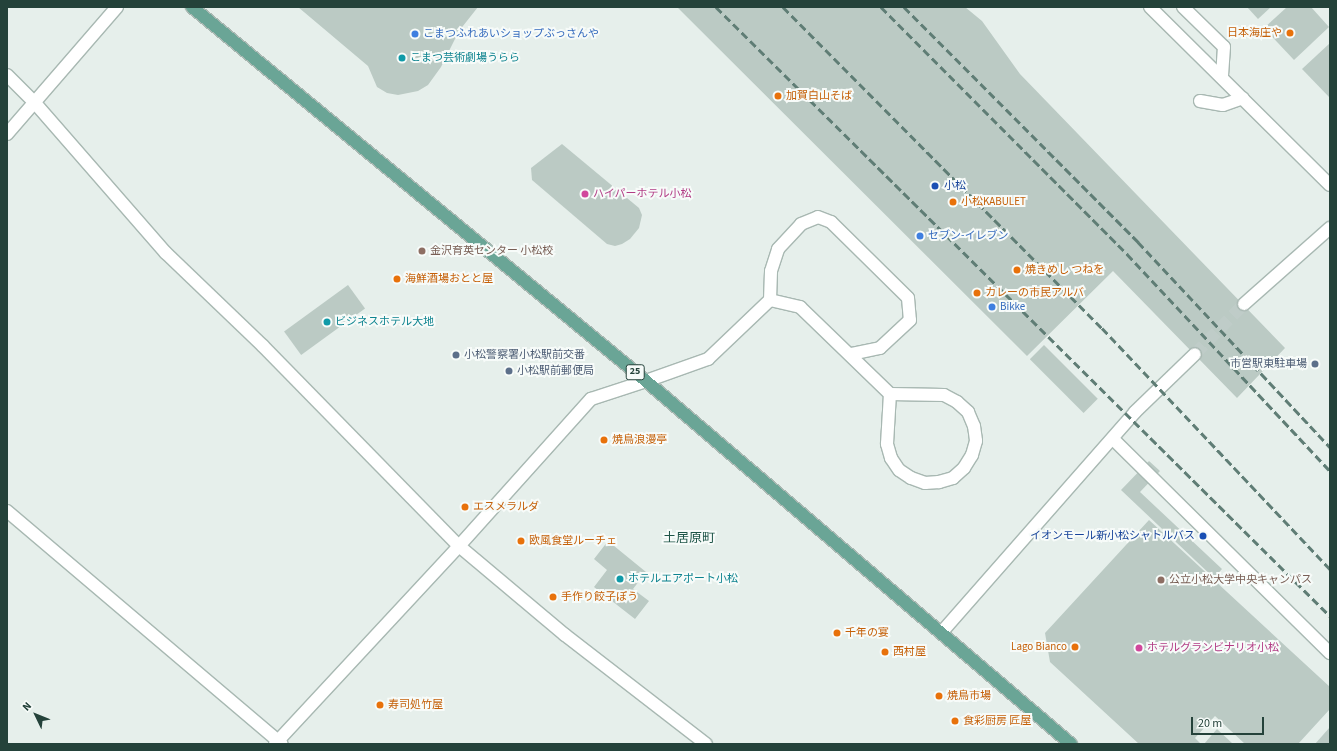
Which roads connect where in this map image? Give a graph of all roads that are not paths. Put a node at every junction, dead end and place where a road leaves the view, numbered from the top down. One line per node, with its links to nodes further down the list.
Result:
1 (117, 7): 9 (street)
2 (192, 7): 17 (main road, 25)
3 (1150, 7): 6 (street)
4 (1183, 7): 6 (street)
5 (7, 74): 9 (street)
6 (1222, 77): 7 (street)
7 (1243, 98): 8 (street); 11 (street)
8 (1200, 101)
9 (35, 102): 10 (street); 21 (street)
10 (7, 134)
11 (1330, 185)
12 (1330, 228): 14 (street)
13 (770, 300): 15 (street); 15 (street); 17 (street)
14 (1244, 304)
15 (850, 354): 18 (street)
16 (1195, 354): 19 (street)
17 (646, 381): 21 (street); 22 (main road, 25)
18 (890, 394): 18 (street)
19 (1113, 439): 22 (street); 23 (street)
20 (7, 511): 24 (street)
21 (459, 546): 24 (street); 25 (street)
22 (941, 633): 26 (main road, 25)
23 (1330, 653)
24 (278, 743)
25 (706, 744)
26 (1071, 744)

